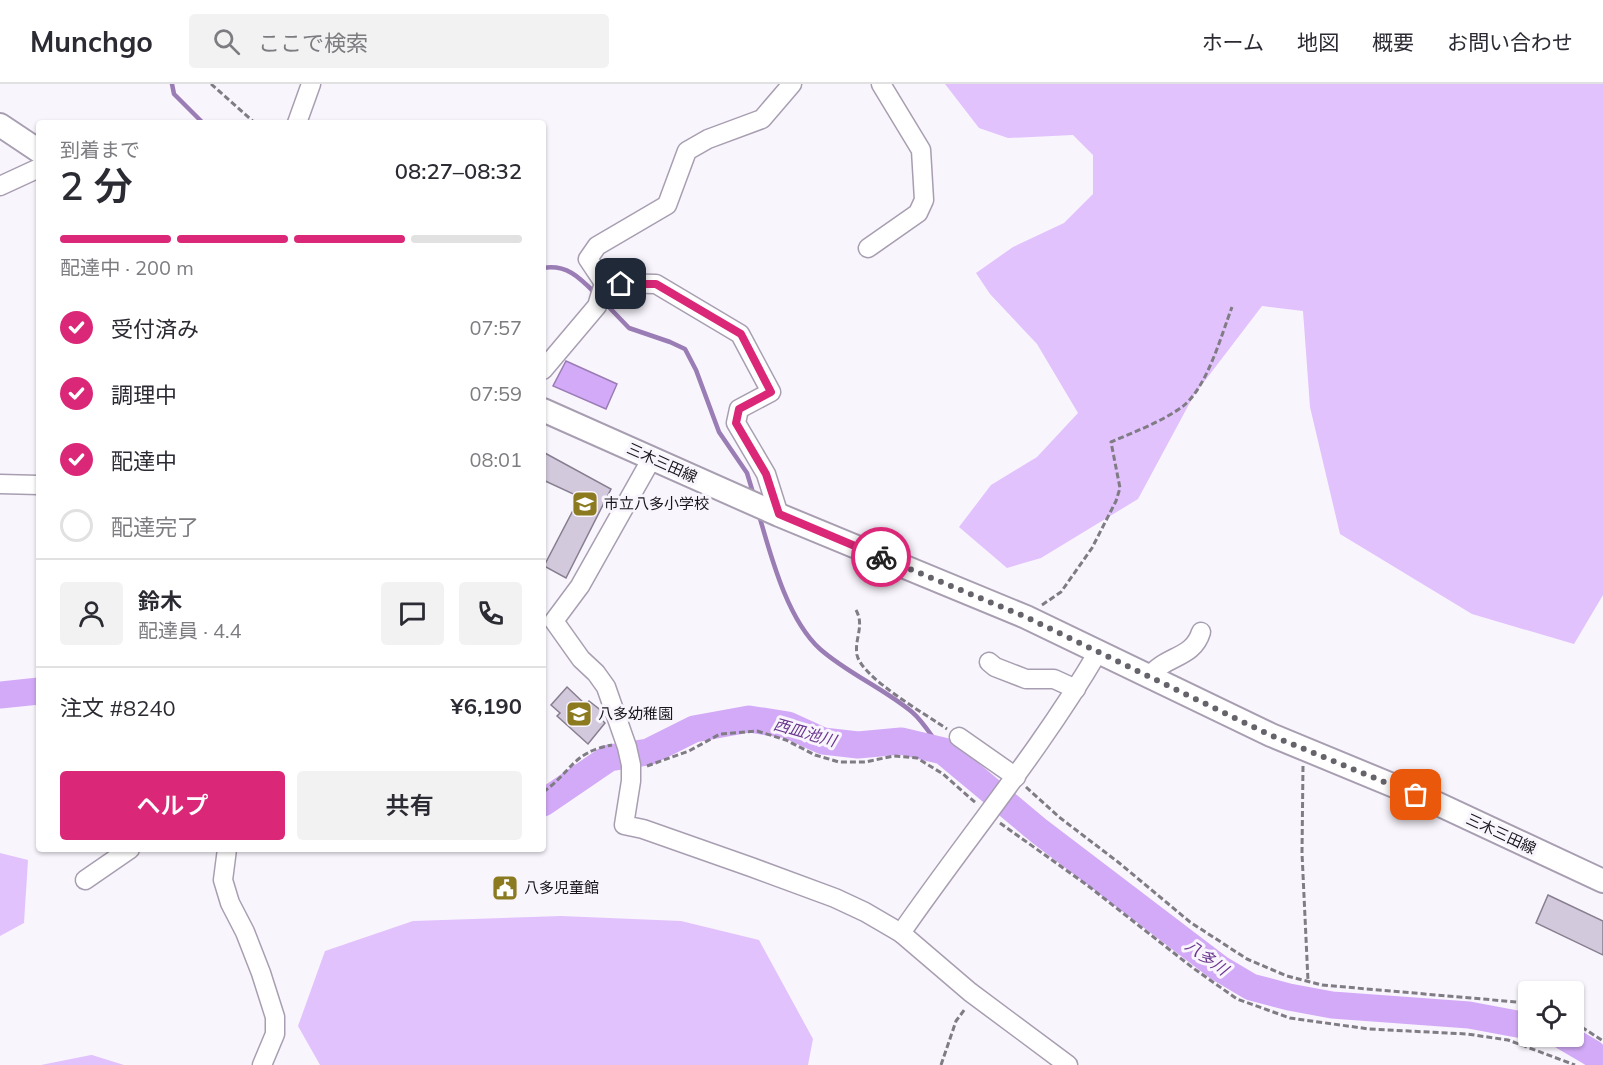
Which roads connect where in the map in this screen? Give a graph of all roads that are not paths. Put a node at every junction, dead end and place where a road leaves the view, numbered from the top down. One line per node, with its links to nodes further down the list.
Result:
1 (311, 84): 4 (street)
2 (792, 84): 10 (street)
3 (881, 84): 9 (street)
4 (298, 120)
5 (0, 125): 6 (main road)
6 (36, 149)
7 (36, 169): 8 (street)
8 (0, 186)
9 (868, 248)
10 (604, 283): 11 (street); 16 (street)
11 (546, 366)
12 (546, 411): 13 (main road, 三木三田線)
13 (652, 458): 16 (main road, 三木三田線); 28 (street)
14 (0, 484): 15 (street)
15 (36, 485)
16 (766, 509): 18 (main road, 三木三田線)
17 (1201, 632): 20 (street)
18 (1098, 652): 20 (main road, 三木三田線); 21 (street)
19 (989, 662): 21 (street)
20 (1149, 676): 27 (main road, 三木三田線)
21 (1076, 689): 23 (street)
22 (959, 737): 23 (street)
23 (1014, 781): 28 (street)
24 (126, 852): 26 (street)
25 (227, 852): 29 (street)
26 (85, 880)
27 (1603, 881)
28 (901, 933): 30 (street)
29 (262, 1065)
30 (1068, 1065)

